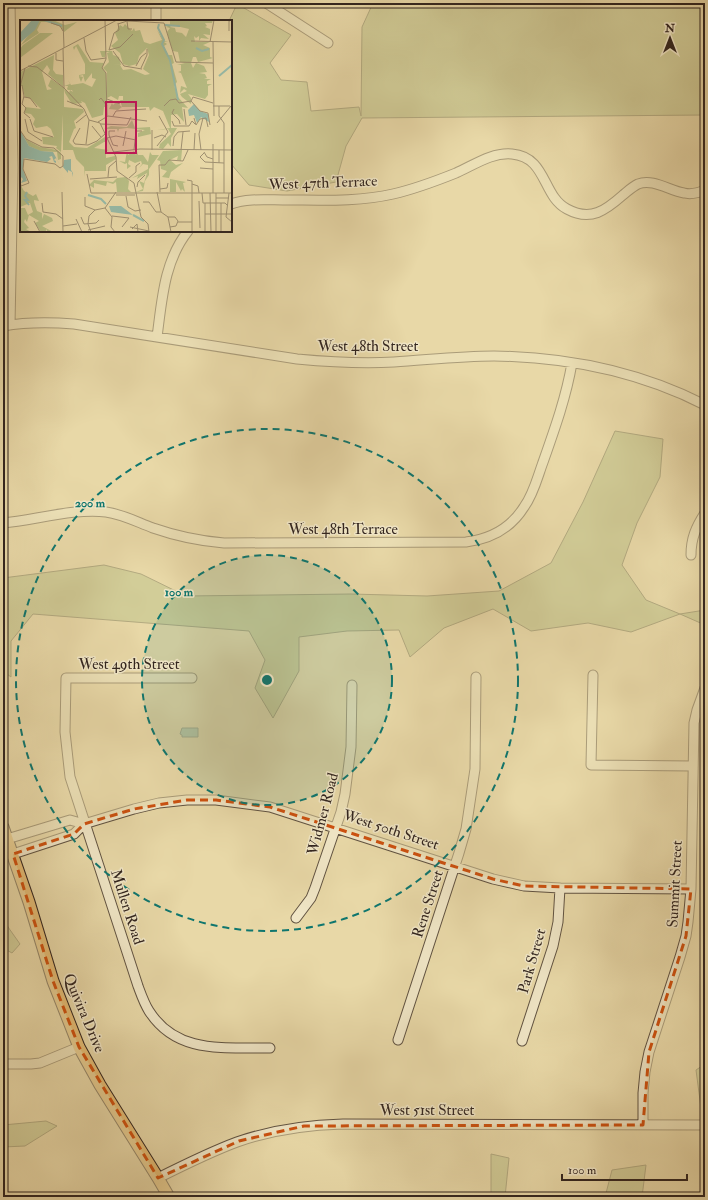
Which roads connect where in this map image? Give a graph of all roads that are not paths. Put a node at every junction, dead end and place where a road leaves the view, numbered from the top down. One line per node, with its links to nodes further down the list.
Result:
1 (10, 3): 7 (street)
2 (156, 3): 4 (street)
3 (266, 3): 5 (street)
4 (156, 20)
5 (328, 43)
6 (3, 90): 7 (street)
7 (12, 94): 11 (street)
8 (705, 190): 9 (street, West 47th Terrace)
9 (232, 204)
10 (187, 232): 12 (street)
11 (6, 325): 12 (street, West 48th Street)
12 (157, 337): 13 (street, West 48th Street)
13 (572, 363): 14 (street, West 48th Street); 16 (street, West 48th Terrace)
14 (705, 404)
15 (705, 513): 17 (street)
16 (3, 523)
17 (691, 555)
18 (593, 676): 24 (street)
19 (476, 677): 30 (street, Rene Street)
20 (66, 678): 21 (street, West 49th Street); 25 (street, Mullen Road)
21 (192, 678)
22 (352, 685): 27 (street, Widmer Road)
23 (705, 688): 24 (street, Summit Street)
24 (692, 766): 32 (street, Summit Street)
25 (84, 824): 27 (street, West 50th Street); 28 (street, West 50th Street); 29 (street, West 50th Street); 37 (street, Mullen Road)
26 (3, 827): 28 (main road, Quivira Drive)
27 (335, 827): 30 (street, West 50th Street); 33 (street, Widmer Road)
28 (7, 839): 29 (main road, Quivira Drive)
29 (13, 854): 36 (main road, Quivira Drive)
30 (455, 866): 31 (street, West 50th Street); 34 (street, Rene Street)
31 (560, 888): 32 (street, West 50th Street); 35 (street, Park Street)
32 (691, 888): 39 (street, Summit Street)
33 (296, 918)
34 (398, 1040)
35 (522, 1041)
36 (79, 1047): 38 (street); 41 (main road, Quivira Drive)
37 (270, 1048)
38 (3, 1064)
39 (643, 1125): 40 (street, West 51st Street); 41 (street, West 51st Street)
40 (705, 1125)
41 (158, 1178): 42 (main road, Quivira Drive)
42 (169, 1197)

